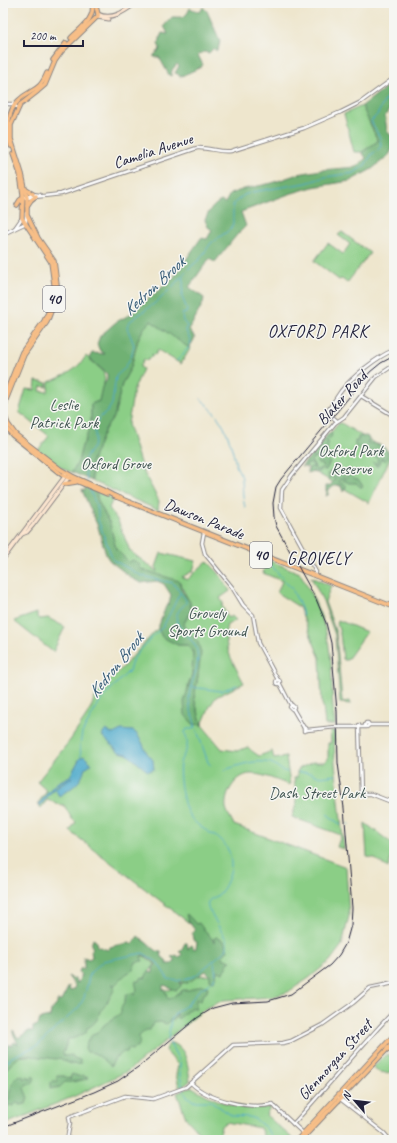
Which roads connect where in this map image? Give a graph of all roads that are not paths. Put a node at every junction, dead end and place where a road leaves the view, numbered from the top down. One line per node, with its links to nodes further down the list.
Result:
1 (94, 3): 3 (main road)
2 (136, 3): 3 (main road)
3 (96, 14): 6 (main road, 40)
4 (394, 78): 8 (street, Camelia Avenue)
5 (3, 104): 6 (street)
6 (16, 107): 7 (main road, 40); 9 (main road, 40)
7 (25, 189): 8 (main road); 9 (main road, 40)
8 (34, 196): 9 (street, Camelia Avenue); 11 (main road)
9 (26, 197): 10 (main road); 11 (main road, 40); 13 (main road, 40)
10 (17, 205)
11 (27, 206): 12 (main road, 40)
12 (26, 213): 14 (street); 22 (main road, 40)
13 (22, 218): 14 (main road, 40); 15 (street)
14 (25, 224): 15 (street); 20 (main road, 40)
15 (15, 228): 16 (street)
16 (3, 234)
17 (394, 350): 23 (street)
18 (394, 365): 19 (street, Blaker Road)
19 (360, 396): 21 (street); 23 (street, Blaker Road)
20 (3, 400)
21 (394, 416)
22 (4, 418): 25 (main road, Dawson Parade / 40)
23 (337, 421): 32 (street, Blaker Road)
24 (4, 427): 25 (main road, Dawson Parade / 40)
25 (67, 476): 26 (main road, Dawson Parade / 40); 27 (main road, Dawson Parade / 40); 28 (main road); 30 (main road)
26 (77, 482): 27 (main road, Dawson Parade / 40); 28 (main road)
27 (82, 482): 29 (main road, Dawson Parade / 40)
28 (64, 484): 30 (main road)
29 (204, 532): 32 (main road, Dawson Parade / 40); 35 (street, bridge)
30 (22, 534): 31 (main road)
31 (3, 559)
32 (315, 576): 33 (main road, Dawson Parade / 40)
33 (394, 608)
34 (394, 725): 35 (street)
35 (359, 726): 36 (street)
36 (394, 803)
37 (394, 983): 44 (street)
38 (394, 1011): 46 (street, Glenmorgan Street)
39 (394, 1035): 41 (main road)
40 (394, 1042): 41 (main road)
41 (387, 1047): 42 (main road); 43 (main road); 45 (main road)
42 (394, 1049)
43 (394, 1054)
44 (191, 1083): 46 (street); 52 (street)
45 (338, 1098): 47 (main road); 55 (street)
46 (293, 1124): 47 (street)
47 (304, 1134): 53 (main road); 54 (main road)
48 (3, 1136): 51 (main road)
49 (3, 1140): 50 (main road)
50 (6, 1140)
51 (29, 1140)
52 (67, 1140)
53 (297, 1140)
54 (301, 1140)
55 (390, 1140)

